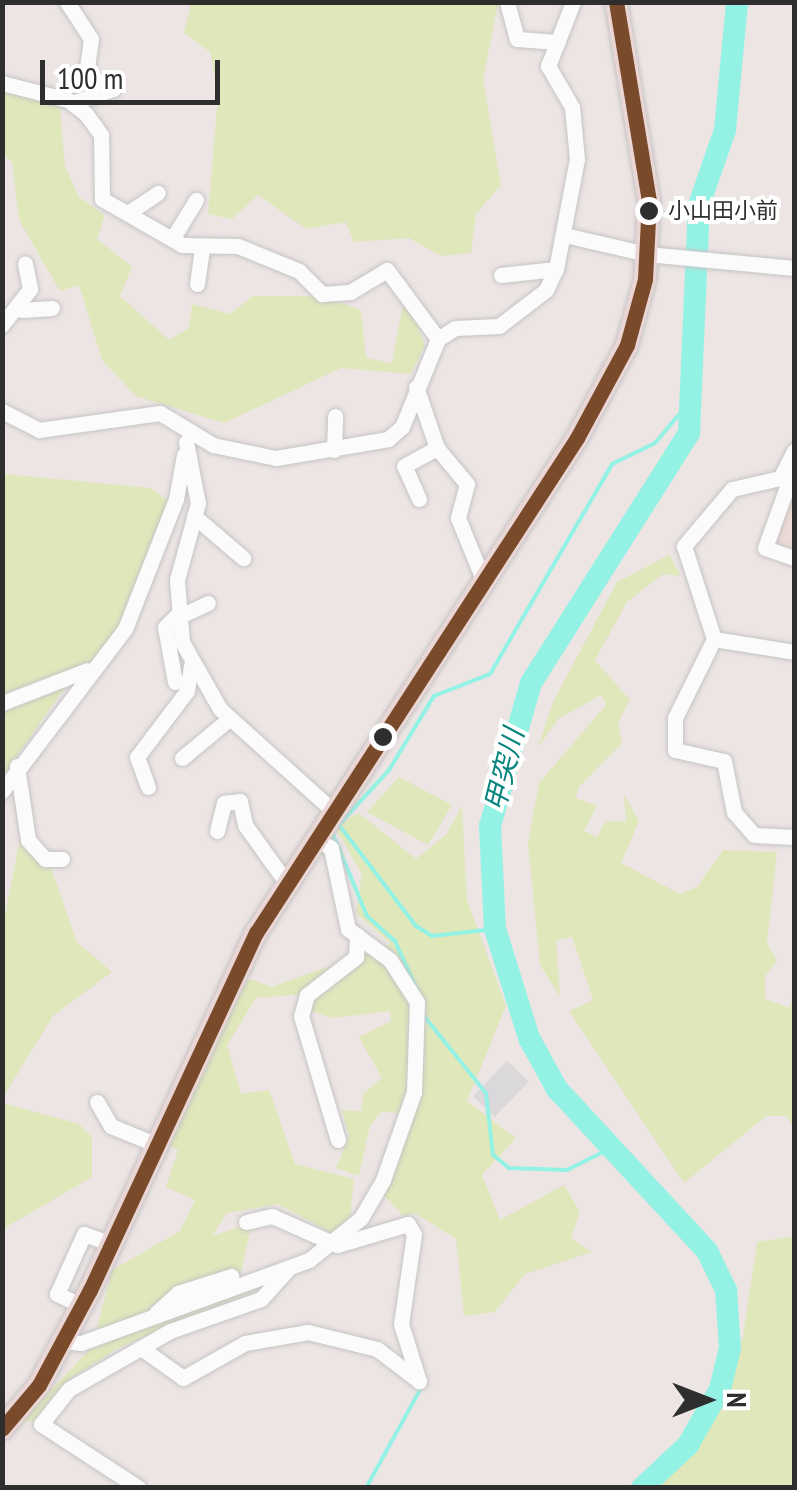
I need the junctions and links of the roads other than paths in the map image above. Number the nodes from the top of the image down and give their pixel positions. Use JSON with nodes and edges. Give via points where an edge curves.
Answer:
{"nodes":[{"id":1,"x":67,"y":2,"type":"edge"},
{"id":2,"x":507,"y":2,"type":"edge"},
{"id":3,"x":573,"y":2,"type":"edge"},
{"id":4,"x":616,"y":2,"type":"edge"},
{"id":5,"x":558,"y":42,"type":"junction"},
{"id":6,"x":2,"y":83,"type":"edge"},
{"id":7,"x":72,"y":103,"type":"junction"},
{"id":8,"x":158,"y":193,"type":"dead end"},
{"id":9,"x":196,"y":200,"type":"dead end"},
{"id":10,"x":128,"y":214,"type":"junction"},
{"id":11,"x":569,"y":236,"type":"junction"},
{"id":12,"x":172,"y":239,"type":"junction"},
{"id":13,"x":202,"y":249,"type":"junction"},
{"id":14,"x":659,"y":254,"type":"junction"},
{"id":15,"x":25,"y":263,"type":"dead end"},
{"id":16,"x":794,"y":268,"type":"edge"},
{"id":17,"x":556,"y":269,"type":"junction"},
{"id":18,"x":501,"y":275,"type":"dead end"},
{"id":19,"x":197,"y":284,"type":"dead end"},
{"id":20,"x":52,"y":308,"type":"dead end"},
{"id":21,"x":22,"y":310,"type":"junction"},
{"id":22,"x":2,"y":325,"type":"edge"},
{"id":23,"x":438,"y":339,"type":"junction"},
{"id":24,"x":416,"y":387,"type":"junction"},
{"id":25,"x":2,"y":411,"type":"edge"},
{"id":26,"x":340,"y":424,"type":"dead end"},
{"id":27,"x":188,"y":437,"type":"junction"},
{"id":28,"x":437,"y":448,"type":"junction"},
{"id":29,"x":334,"y":450,"type":"junction"},
{"id":30,"x":794,"y":451,"type":"edge"},
{"id":31,"x":794,"y":466,"type":"edge"},
{"id":32,"x":419,"y":499,"type":"dead end"},
{"id":33,"x":194,"y":516,"type":"junction"},
{"id":34,"x":244,"y":558,"type":"dead end"},
{"id":35,"x":794,"y":558,"type":"edge"},
{"id":36,"x":483,"y":580,"type":"junction"},
{"id":37,"x":208,"y":603,"type":"dead end"},
{"id":38,"x":178,"y":615,"type":"junction"},
{"id":39,"x":714,"y":639,"type":"junction"},
{"id":40,"x":794,"y":652,"type":"edge"},
{"id":41,"x":191,"y":665,"type":"junction"},
{"id":42,"x":84,"y":675,"type":"junction"},
{"id":43,"x":175,"y":682,"type":"dead end"},
{"id":44,"x":2,"y":704,"type":"edge"},
{"id":45,"x":69,"y":714,"type":"dead end"},
{"id":46,"x":229,"y":719,"type":"junction"},
{"id":47,"x":182,"y":758,"type":"dead end"},
{"id":48,"x":18,"y":766,"type":"junction"},
{"id":49,"x":148,"y":786,"type":"dead end"},
{"id":50,"x":2,"y":791,"type":"edge"},
{"id":51,"x":332,"y":809,"type":"junction"},
{"id":52,"x":216,"y":831,"type":"dead end"},
{"id":53,"x":794,"y":837,"type":"edge"},
{"id":54,"x":312,"y":838,"type":"junction"},
{"id":55,"x":62,"y":859,"type":"dead end"},
{"id":56,"x":286,"y":882,"type":"junction"},
{"id":57,"x":357,"y":935,"type":"junction"},
{"id":58,"x":97,"y":1102,"type":"dead end"},
{"id":59,"x":338,"y":1140,"type":"dead end"},
{"id":60,"x":157,"y":1145,"type":"junction"},
{"id":61,"x":246,"y":1222,"type":"dead end"},
{"id":62,"x":337,"y":1245,"type":"junction"},
{"id":63,"x":287,"y":1270,"type":"junction"},
{"id":64,"x":230,"y":1276,"type":"dead end"},
{"id":65,"x":155,"y":1315,"type":"junction"},
{"id":66,"x":64,"y":1340,"type":"junction"},
{"id":67,"x":140,"y":1348,"type":"junction"},
{"id":68,"x":2,"y":1429,"type":"edge"},
{"id":69,"x":138,"y":1488,"type":"edge"}],
"edges":[{"from":1,"to":7,"type":"street","via":[[91,39],[86,74],[113,89]]},
{"from":2,"to":5,"type":"street","via":[[517,39]]},
{"from":3,"to":5,"type":"street"},
{"from":4,"to":14,"type":"highway"},
{"from":5,"to":11,"type":"street","via":[[548,66],[572,107],[578,159]]},
{"from":6,"to":7,"type":"street"},
{"from":7,"to":10,"type":"street","via":[[101,135],[96,188]]},
{"from":8,"to":10,"type":"street"},
{"from":9,"to":12,"type":"street"},
{"from":10,"to":12,"type":"street"},
{"from":11,"to":14,"type":"street"},
{"from":11,"to":17,"type":"street"},
{"from":12,"to":13,"type":"street"},
{"from":13,"to":19,"type":"street"},
{"from":13,"to":23,"type":"street","via":[[238,246],[335,296],[387,270]]},
{"from":14,"to":16,"type":"street"},
{"from":14,"to":36,"type":"highway","via":[[616,370]]},
{"from":15,"to":21,"type":"street"},
{"from":17,"to":18,"type":"street","via":[[523,263]]},
{"from":17,"to":23,"type":"street","via":[[546,290],[500,326],[455,328]]},
{"from":20,"to":21,"type":"street"},
{"from":21,"to":22,"type":"street"},
{"from":23,"to":24,"type":"street"},
{"from":24,"to":28,"type":"street"},
{"from":24,"to":29,"type":"street","via":[[388,439]]},
{"from":25,"to":27,"type":"street","via":[[39,430],[160,413]]},
{"from":26,"to":29,"type":"street"},
{"from":27,"to":29,"type":"street","via":[[243,455]]},
{"from":27,"to":33,"type":"street"},
{"from":27,"to":42,"type":"street","via":[[176,499],[131,616]]},
{"from":28,"to":32,"type":"street","via":[[404,466]]},
{"from":28,"to":36,"type":"street","via":[[467,484],[458,518]]},
{"from":30,"to":39,"type":"street","via":[[780,478],[732,488],[684,546]]},
{"from":31,"to":35,"type":"street","via":[[766,548]]},
{"from":33,"to":34,"type":"street"},
{"from":33,"to":38,"type":"street"},
{"from":36,"to":51,"type":"highway"},
{"from":37,"to":38,"type":"street"},
{"from":38,"to":41,"type":"street"},
{"from":38,"to":43,"type":"street","via":[[166,627]]},
{"from":39,"to":40,"type":"street"},
{"from":39,"to":53,"type":"street","via":[[675,718],[674,750],[724,761],[734,812],[754,836]]},
{"from":41,"to":46,"type":"street"},
{"from":41,"to":49,"type":"street","via":[[187,691],[137,756]]},
{"from":42,"to":44,"type":"street"},
{"from":42,"to":45,"type":"street"},
{"from":42,"to":48,"type":"street"},
{"from":46,"to":47,"type":"street"},
{"from":46,"to":51,"type":"street"},
{"from":48,"to":50,"type":"street"},
{"from":48,"to":55,"type":"street","via":[[28,840],[45,859]]},
{"from":51,"to":54,"type":"highway"},
{"from":52,"to":56,"type":"street","via":[[224,804],[240,801],[246,825]]},
{"from":54,"to":56,"type":"highway"},
{"from":54,"to":57,"type":"street","via":[[332,848]]},
{"from":56,"to":60,"type":"highway"},
{"from":57,"to":59,"type":"street","via":[[356,957],[308,995],[300,1016]]},
{"from":57,"to":62,"type":"street","via":[[390,960],[417,1002],[419,1066],[383,1180]]},
{"from":58,"to":60,"type":"street","via":[[112,1126]]},
{"from":60,"to":66,"type":"highway"},
{"from":61,"to":62,"type":"street","via":[[272,1216]]},
{"from":62,"to":63,"type":"street"},
{"from":62,"to":67,"type":"street","via":[[395,1222],[414,1234],[401,1324],[420,1381],[376,1349],[308,1332],[245,1344],[184,1378]]},
{"from":63,"to":65,"type":"street"},
{"from":63,"to":67,"type":"street","via":[[262,1299]]},
{"from":64,"to":65,"type":"street","via":[[178,1294]]},
{"from":65,"to":66,"type":"street","via":[[81,1343]]},
{"from":66,"to":68,"type":"highway"},
{"from":67,"to":69,"type":"street","via":[[69,1389],[41,1424]]}]}
